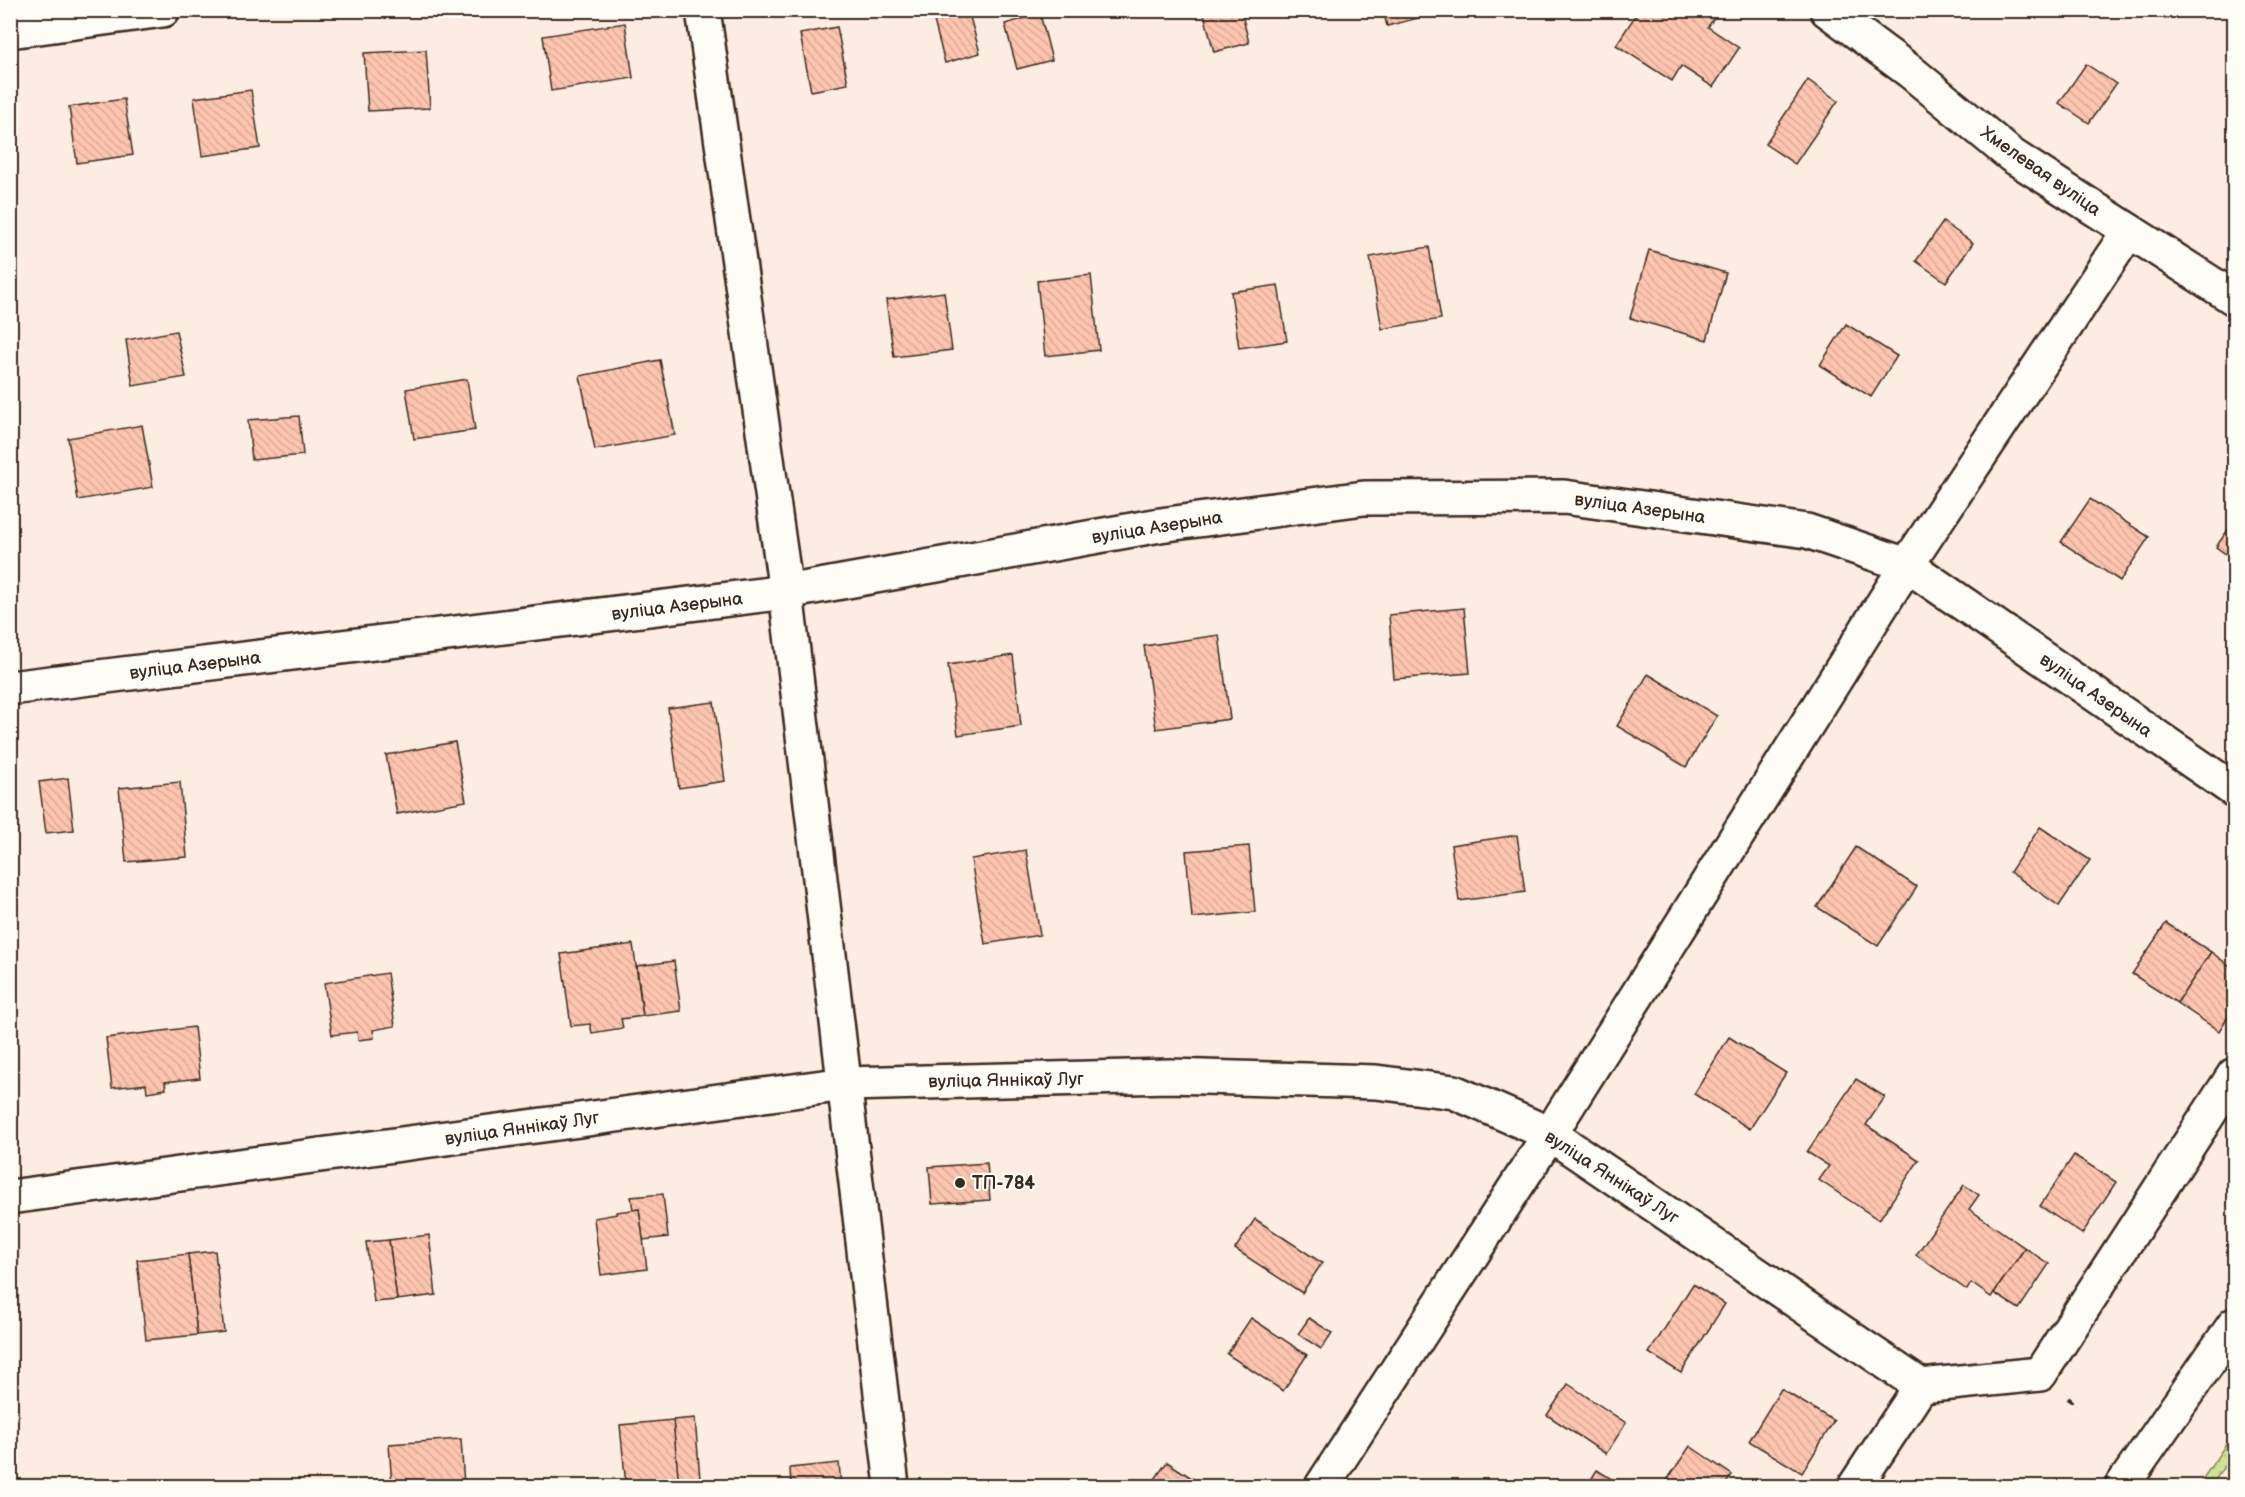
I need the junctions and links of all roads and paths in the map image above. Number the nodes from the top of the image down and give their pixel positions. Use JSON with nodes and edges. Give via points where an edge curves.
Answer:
{"nodes":[{"id":1,"x":163,"y":10,"type":"edge"},
{"id":2,"x":703,"y":10,"type":"edge"},
{"id":3,"x":1827,"y":10,"type":"edge"},
{"id":4,"x":10,"y":31,"type":"edge"},
{"id":5,"x":2129,"y":231,"type":"junction"},
{"id":6,"x":2235,"y":298,"type":"edge"},
{"id":7,"x":1907,"y":565,"type":"junction"},
{"id":8,"x":786,"y":592,"type":"junction"},
{"id":9,"x":10,"y":688,"type":"edge"},
{"id":10,"x":2235,"y":790,"type":"edge"},
{"id":11,"x":2235,"y":1075,"type":"edge"},
{"id":12,"x":845,"y":1084,"type":"junction"},
{"id":13,"x":1550,"y":1134,"type":"junction"},
{"id":14,"x":10,"y":1197,"type":"edge"},
{"id":15,"x":2235,"y":1325,"type":"edge"},
{"id":16,"x":1921,"y":1386,"type":"junction"},
{"id":17,"x":892,"y":1486,"type":"edge"},
{"id":18,"x":1322,"y":1486,"type":"edge"},
{"id":19,"x":1855,"y":1486,"type":"edge"},
{"id":20,"x":2122,"y":1486,"type":"edge"}],
"edges":[{"from":1,"to":4,"type":"street"},
{"from":2,"to":8,"type":"street"},
{"from":3,"to":5,"type":"street","name":"Хмелевая вуліца","via":[[1911,72],[2011,155]]},
{"from":5,"to":6,"type":"street","name":"Хмелевая вуліца"},
{"from":5,"to":7,"type":"street"},
{"from":7,"to":8,"type":"street","name":"вуліца Азерына","via":[[1807,531],[1564,497],[1364,498],[1160,525]]},
{"from":7,"to":10,"type":"street","name":"вуліца Азерына"},
{"from":7,"to":13,"type":"street"},
{"from":8,"to":9,"type":"street","name":"вуліца Азерына"},
{"from":8,"to":12,"type":"street"},
{"from":11,"to":16,"type":"street","via":[[2040,1374]]},
{"from":12,"to":13,"type":"street","name":"вуліца Яннікаў Луг","via":[[1170,1076],[1376,1082],[1454,1092]]},
{"from":12,"to":14,"type":"street","name":"вуліца Яннікаў Луг"},
{"from":12,"to":17,"type":"street"},
{"from":13,"to":16,"type":"street","name":"вуліца Яннікаў Луг"},
{"from":13,"to":18,"type":"street"},
{"from":15,"to":20,"type":"street"},
{"from":16,"to":19,"type":"street"}]}
